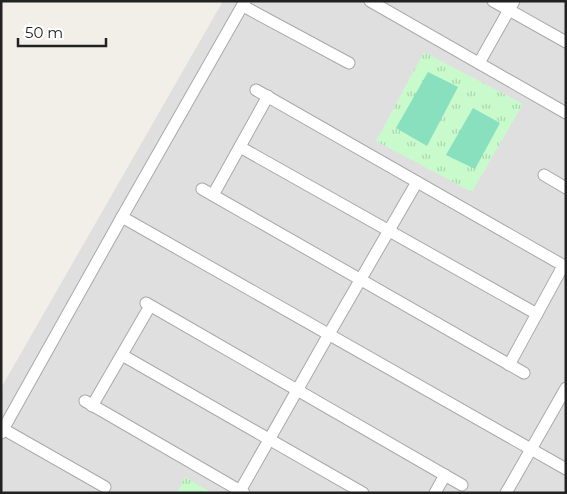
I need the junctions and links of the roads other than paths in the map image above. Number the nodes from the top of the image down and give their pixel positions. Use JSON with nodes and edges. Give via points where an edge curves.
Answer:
{"nodes":[{"id":1,"x":370,"y":1,"type":"edge"},
{"id":2,"x":493,"y":1,"type":"edge"},
{"id":3,"x":244,"y":4,"type":"edge"},
{"id":4,"x":511,"y":6,"type":"edge"},
{"id":5,"x":566,"y":42,"type":"edge"},
{"id":6,"x":349,"y":63,"type":"dead end"},
{"id":7,"x":478,"y":64,"type":"junction"},
{"id":8,"x":256,"y":90,"type":"dead end"},
{"id":9,"x":268,"y":96,"type":"junction"},
{"id":10,"x":566,"y":114,"type":"edge"},
{"id":11,"x":240,"y":146,"type":"junction"},
{"id":12,"x":544,"y":175,"type":"dead end"},
{"id":13,"x":417,"y":182,"type":"junction"},
{"id":14,"x":566,"y":188,"type":"edge"},
{"id":15,"x":202,"y":189,"type":"dead end"},
{"id":16,"x":213,"y":195,"type":"junction"},
{"id":17,"x":122,"y":217,"type":"junction"},
{"id":18,"x":389,"y":231,"type":"junction"},
{"id":19,"x":565,"y":267,"type":"edge"},
{"id":20,"x":361,"y":280,"type":"junction"},
{"id":21,"x":537,"y":314,"type":"junction"},
{"id":22,"x":328,"y":334,"type":"junction"},
{"id":23,"x":122,"y":355,"type":"junction"},
{"id":24,"x":509,"y":365,"type":"junction"},
{"id":25,"x":524,"y":373,"type":"dead end"},
{"id":26,"x":566,"y":388,"type":"edge"},
{"id":27,"x":297,"y":390,"type":"junction"},
{"id":28,"x":2,"y":431,"type":"edge"},
{"id":29,"x":269,"y":439,"type":"junction"},
{"id":30,"x":530,"y":449,"type":"junction"},
{"id":31,"x":566,"y":469,"type":"edge"},
{"id":32,"x":445,"y":475,"type":"junction"},
{"id":33,"x":462,"y":485,"type":"dead end"},
{"id":34,"x":105,"y":487,"type":"dead end"},
{"id":35,"x":242,"y":492,"type":"edge"},
{"id":36,"x":363,"y":493,"type":"edge"},
{"id":37,"x":435,"y":493,"type":"edge"},
{"id":38,"x":506,"y":493,"type":"edge"}],
"edges":[{"from":1,"to":7,"type":"street"},
{"from":2,"to":4,"type":"street"},
{"from":3,"to":6,"type":"street"},
{"from":3,"to":17,"type":"street"},
{"from":4,"to":5,"type":"street"},
{"from":4,"to":7,"type":"street"},
{"from":7,"to":10,"type":"street"},
{"from":8,"to":9,"type":"street"},
{"from":9,"to":11,"type":"street"},
{"from":9,"to":13,"type":"street"},
{"from":11,"to":16,"type":"street"},
{"from":11,"to":18,"type":"street"},
{"from":12,"to":14,"type":"street"},
{"from":13,"to":18,"type":"street"},
{"from":13,"to":19,"type":"street"},
{"from":15,"to":16,"type":"street"},
{"from":16,"to":20,"type":"street"},
{"from":17,"to":22,"type":"street"},
{"from":17,"to":28,"type":"street"},
{"from":18,"to":20,"type":"street"},
{"from":18,"to":21,"type":"street"},
{"from":19,"to":21,"type":"street"},
{"from":20,"to":22,"type":"street"},
{"from":20,"to":24,"type":"street"},
{"from":21,"to":24,"type":"street"},
{"from":22,"to":27,"type":"street"},
{"from":22,"to":30,"type":"street"},
{"from":23,"to":27,"type":"street","via":[[148,305]]},
{"from":23,"to":29,"type":"street"},
{"from":23,"to":35,"type":"street","via":[[88,404]]},
{"from":24,"to":25,"type":"street"},
{"from":26,"to":30,"type":"street"},
{"from":27,"to":29,"type":"street"},
{"from":27,"to":32,"type":"street"},
{"from":28,"to":34,"type":"street"},
{"from":29,"to":35,"type":"street"},
{"from":29,"to":36,"type":"street"},
{"from":30,"to":31,"type":"street"},
{"from":30,"to":38,"type":"street"},
{"from":32,"to":33,"type":"street"},
{"from":32,"to":37,"type":"street"}]}
